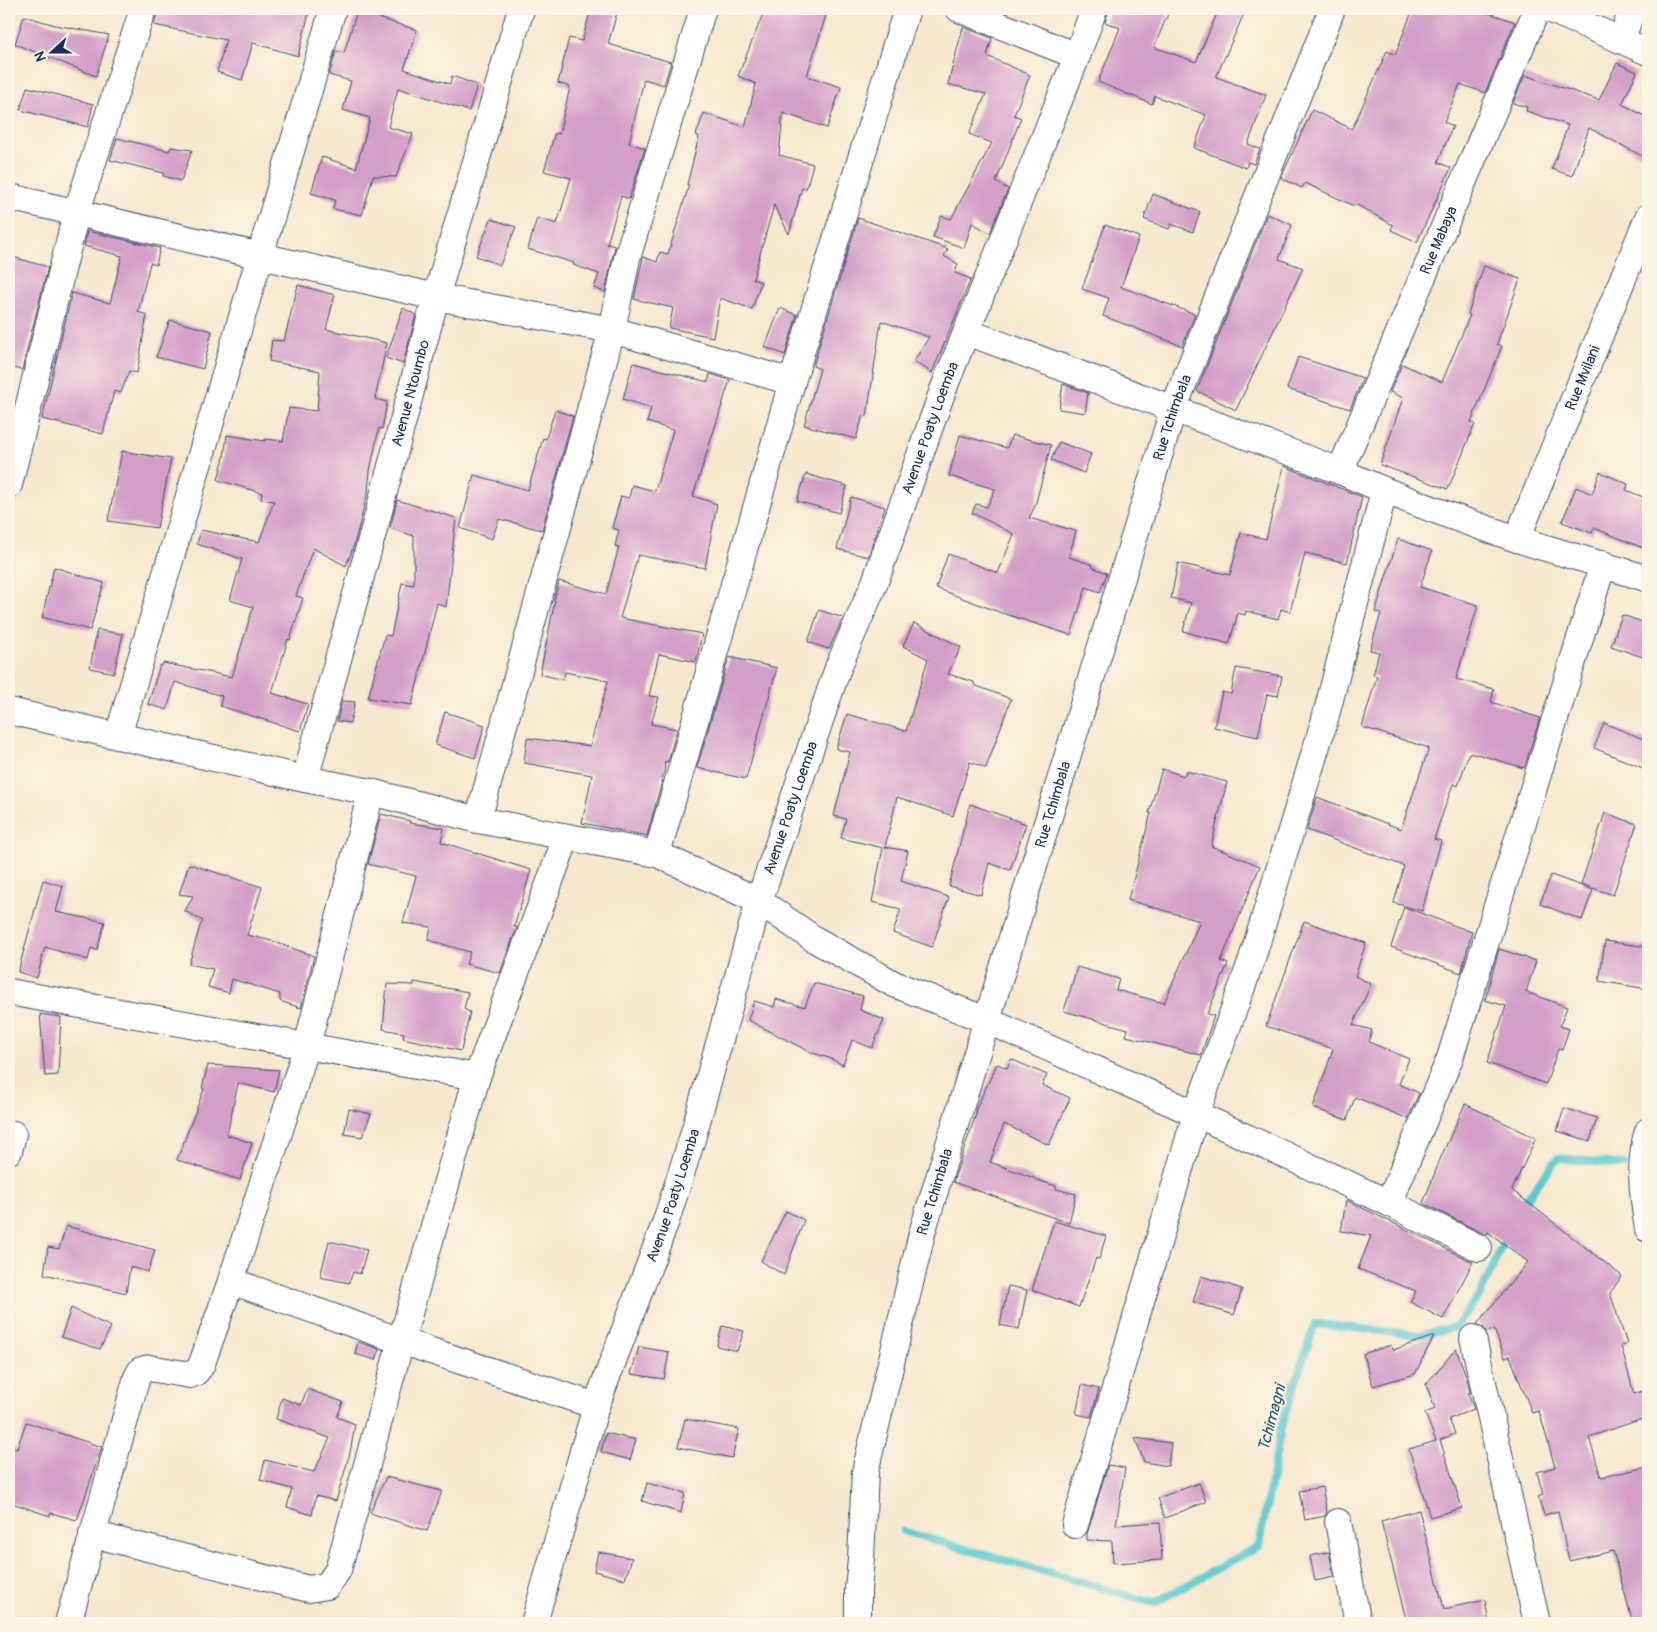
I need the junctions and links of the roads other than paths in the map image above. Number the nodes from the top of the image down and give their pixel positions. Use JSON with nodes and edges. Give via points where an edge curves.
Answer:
{"nodes":[{"id":1,"x":143,"y":9,"type":"edge"},
{"id":2,"x":333,"y":9,"type":"edge"},
{"id":3,"x":521,"y":9,"type":"edge"},
{"id":4,"x":702,"y":9,"type":"edge"},
{"id":5,"x":907,"y":9,"type":"edge"},
{"id":6,"x":959,"y":9,"type":"edge"},
{"id":7,"x":1094,"y":9,"type":"edge"},
{"id":8,"x":1332,"y":9,"type":"edge"},
{"id":9,"x":1537,"y":9,"type":"edge"},
{"id":10,"x":1549,"y":9,"type":"edge"},
{"id":11,"x":1632,"y":9,"type":"edge"},
{"id":12,"x":1621,"y":40,"type":"junction"},
{"id":13,"x":1648,"y":52,"type":"edge"},
{"id":14,"x":1077,"y":56,"type":"junction"},
{"id":15,"x":9,"y":198,"type":"edge"},
{"id":16,"x":76,"y":214,"type":"junction"},
{"id":17,"x":1648,"y":217,"type":"edge"},
{"id":18,"x":259,"y":257,"type":"junction"},
{"id":19,"x":436,"y":297,"type":"junction"},
{"id":20,"x":612,"y":330,"type":"junction"},
{"id":21,"x":967,"y":332,"type":"junction"},
{"id":22,"x":792,"y":382,"type":"junction"},
{"id":23,"x":1172,"y":410,"type":"junction"},
{"id":24,"x":1340,"y":471,"type":"junction"},
{"id":25,"x":9,"y":485,"type":"edge"},
{"id":26,"x":1384,"y":491,"type":"junction"},
{"id":27,"x":1517,"y":539,"type":"junction"},
{"id":28,"x":1603,"y":564,"type":"junction"},
{"id":29,"x":1648,"y":580,"type":"edge"},
{"id":30,"x":9,"y":711,"type":"edge"},
{"id":31,"x":118,"y":736,"type":"junction"},
{"id":32,"x":304,"y":779,"type":"junction"},
{"id":33,"x":370,"y":792,"type":"junction"},
{"id":34,"x":478,"y":820,"type":"junction"},
{"id":35,"x":566,"y":838,"type":"junction"},
{"id":36,"x":657,"y":854,"type":"junction"},
{"id":37,"x":759,"y":901,"type":"junction"},
{"id":38,"x":9,"y":992,"type":"edge"},
{"id":39,"x":986,"y":1020,"type":"junction"},
{"id":40,"x":308,"y":1046,"type":"junction"},
{"id":41,"x":477,"y":1077,"type":"junction"},
{"id":42,"x":1196,"y":1114,"type":"junction"},
{"id":43,"x":1648,"y":1131,"type":"edge"},
{"id":44,"x":1389,"y":1203,"type":"junction"},
{"id":45,"x":1648,"y":1229,"type":"edge"},
{"id":46,"x":1479,"y":1248,"type":"dead end"},
{"id":47,"x":231,"y":1281,"type":"junction"},
{"id":48,"x":1473,"y":1338,"type":"dead end"},
{"id":49,"x":400,"y":1341,"type":"junction"},
{"id":50,"x":596,"y":1406,"type":"junction"},
{"id":51,"x":1338,"y":1522,"type":"dead end"},
{"id":52,"x":1075,"y":1525,"type":"dead end"},
{"id":53,"x":92,"y":1534,"type":"junction"},
{"id":54,"x":68,"y":1623,"type":"edge"},
{"id":55,"x":534,"y":1623,"type":"edge"},
{"id":56,"x":858,"y":1623,"type":"edge"},
{"id":57,"x":1358,"y":1623,"type":"edge"},
{"id":58,"x":1537,"y":1623,"type":"edge"}],
"edges":[{"from":1,"to":16,"type":"street"},
{"from":2,"to":18,"type":"street"},
{"from":3,"to":19,"type":"street","name":"Avenue Ntoumbo"},
{"from":4,"to":20,"type":"street","via":[[627,258]]},
{"from":5,"to":22,"type":"street"},
{"from":6,"to":14,"type":"street"},
{"from":7,"to":14,"type":"street","name":"Avenue Poaty Loemba"},
{"from":8,"to":23,"type":"street","name":"Rue Tchimbala"},
{"from":9,"to":24,"type":"street","name":"Rue Mabaya"},
{"from":10,"to":12,"type":"street"},
{"from":11,"to":12,"type":"street"},
{"from":12,"to":13,"type":"street"},
{"from":14,"to":21,"type":"street","name":"Avenue Poaty Loemba"},
{"from":15,"to":16,"type":"street"},
{"from":16,"to":18,"type":"street"},
{"from":16,"to":25,"type":"street"},
{"from":17,"to":27,"type":"street","name":"Rue Mvilani"},
{"from":18,"to":19,"type":"street"},
{"from":18,"to":31,"type":"street"},
{"from":19,"to":20,"type":"street"},
{"from":19,"to":32,"type":"street","name":"Avenue Ntoumbo"},
{"from":20,"to":22,"type":"street"},
{"from":20,"to":34,"type":"street"},
{"from":21,"to":23,"type":"street"},
{"from":21,"to":37,"type":"street","name":"Avenue Poaty Loemba","via":[[943,390],[876,582],[839,665]]},
{"from":22,"to":36,"type":"street"},
{"from":23,"to":24,"type":"street"},
{"from":23,"to":39,"type":"street","name":"Rue Tchimbala"},
{"from":24,"to":26,"type":"street"},
{"from":26,"to":27,"type":"street"},
{"from":26,"to":42,"type":"street","via":[[1316,747],[1251,962]]},
{"from":27,"to":28,"type":"street"},
{"from":28,"to":29,"type":"street"},
{"from":28,"to":44,"type":"street","via":[[1450,1058]]},
{"from":30,"to":31,"type":"street"},
{"from":31,"to":32,"type":"street"},
{"from":32,"to":33,"type":"street"},
{"from":33,"to":34,"type":"street"},
{"from":33,"to":40,"type":"street"},
{"from":34,"to":35,"type":"street"},
{"from":35,"to":36,"type":"street"},
{"from":35,"to":41,"type":"street"},
{"from":36,"to":37,"type":"street"},
{"from":37,"to":39,"type":"street","via":[[814,939],[894,984]]},
{"from":37,"to":50,"type":"street","name":"Avenue Poaty Loemba","via":[[666,1221]]},
{"from":38,"to":40,"type":"street"},
{"from":39,"to":42,"type":"street"},
{"from":39,"to":56,"type":"street","name":"Rue Tchimbala","via":[[922,1233],[865,1472]]},
{"from":40,"to":41,"type":"street"},
{"from":40,"to":47,"type":"street"},
{"from":41,"to":49,"type":"street"},
{"from":42,"to":44,"type":"street"},
{"from":42,"to":52,"type":"street"},
{"from":43,"to":45,"type":"street","via":[[1644,1143],[1643,1199]]},
{"from":44,"to":46,"type":"street"},
{"from":47,"to":49,"type":"street"},
{"from":47,"to":53,"type":"street","via":[[196,1372],[190,1374],[149,1368],[141,1370],[137,1377]]},
{"from":48,"to":58,"type":"street"},
{"from":49,"to":50,"type":"street"},
{"from":49,"to":53,"type":"street","via":[[338,1570],[327,1586],[309,1589]]},
{"from":50,"to":55,"type":"street","name":"Avenue Poaty Loemba"},
{"from":51,"to":57,"type":"street"},
{"from":53,"to":54,"type":"street"}]}
